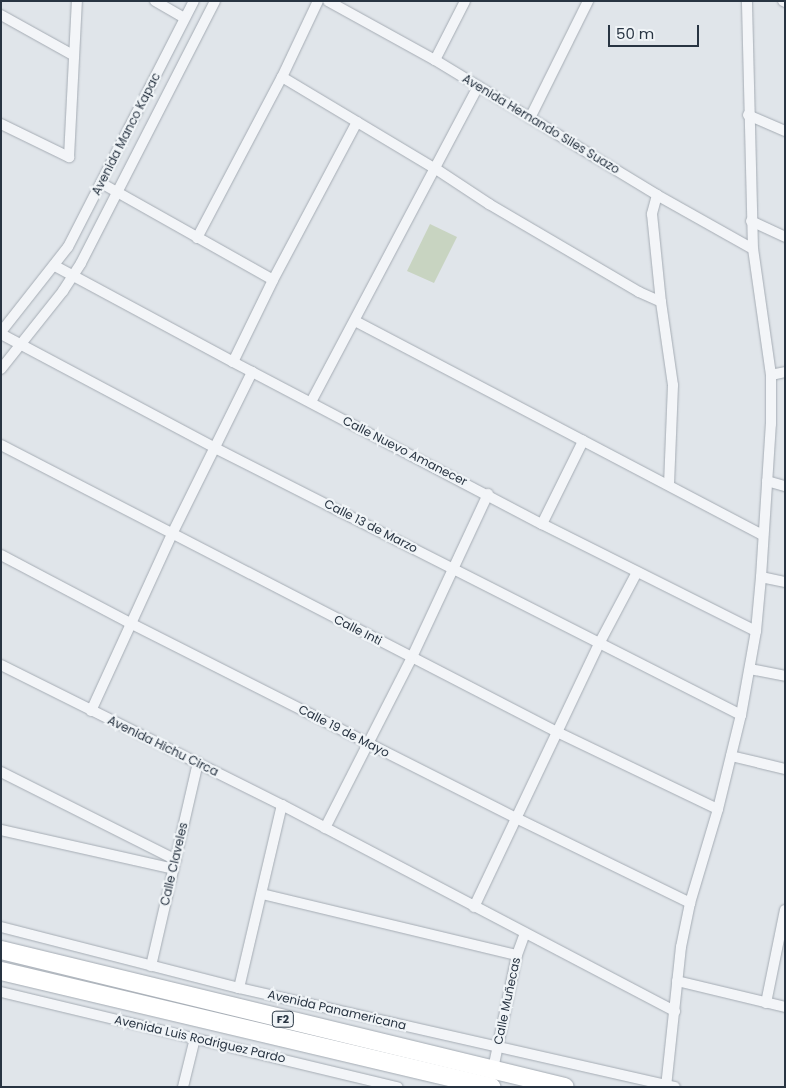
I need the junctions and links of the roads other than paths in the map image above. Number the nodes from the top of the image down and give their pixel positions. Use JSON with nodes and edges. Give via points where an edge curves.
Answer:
{"nodes":[{"id":1,"x":77,"y":1,"type":"edge"},
{"id":2,"x":155,"y":1,"type":"edge"},
{"id":3,"x":194,"y":1,"type":"edge"},
{"id":4,"x":215,"y":1,"type":"edge"},
{"id":5,"x":318,"y":1,"type":"edge"},
{"id":6,"x":328,"y":1,"type":"edge"},
{"id":7,"x":464,"y":1,"type":"edge"},
{"id":8,"x":588,"y":1,"type":"edge"},
{"id":9,"x":747,"y":1,"type":"edge"},
{"id":10,"x":342,"y":5,"type":"edge"},
{"id":11,"x":1,"y":15,"type":"edge"},
{"id":12,"x":185,"y":18,"type":"junction"},
{"id":13,"x":73,"y":55,"type":"junction"},
{"id":14,"x":435,"y":60,"type":"junction"},
{"id":15,"x":282,"y":77,"type":"junction"},
{"id":16,"x":478,"y":86,"type":"junction"},
{"id":17,"x":748,"y":115,"type":"junction"},
{"id":18,"x":530,"y":118,"type":"junction"},
{"id":19,"x":357,"y":122,"type":"junction"},
{"id":20,"x":1,"y":124,"type":"edge"},
{"id":21,"x":785,"y":131,"type":"edge"},
{"id":22,"x":436,"y":169,"type":"junction"},
{"id":23,"x":101,"y":183,"type":"junction"},
{"id":24,"x":117,"y":192,"type":"junction"},
{"id":25,"x":657,"y":195,"type":"junction"},
{"id":26,"x":751,"y":221,"type":"junction"},
{"id":27,"x":785,"y":236,"type":"edge"},
{"id":28,"x":198,"y":238,"type":"junction"},
{"id":29,"x":753,"y":249,"type":"junction"},
{"id":30,"x":55,"y":266,"type":"junction"},
{"id":31,"x":73,"y":275,"type":"junction"},
{"id":32,"x":273,"y":280,"type":"junction"},
{"id":33,"x":661,"y":302,"type":"junction"},
{"id":34,"x":355,"y":321,"type":"junction"},
{"id":35,"x":1,"y":333,"type":"edge"},
{"id":36,"x":20,"y":345,"type":"junction"},
{"id":37,"x":233,"y":362,"type":"junction"},
{"id":38,"x":1,"y":369,"type":"edge"},
{"id":39,"x":252,"y":372,"type":"junction"},
{"id":40,"x":785,"y":372,"type":"edge"},
{"id":41,"x":771,"y":375,"type":"junction"},
{"id":42,"x":311,"y":402,"type":"junction"},
{"id":43,"x":583,"y":441,"type":"junction"},
{"id":44,"x":1,"y":445,"type":"edge"},
{"id":45,"x":214,"y":448,"type":"junction"},
{"id":46,"x":767,"y":481,"type":"junction"},
{"id":47,"x":669,"y":485,"type":"junction"},
{"id":48,"x":785,"y":486,"type":"edge"},
{"id":49,"x":488,"y":494,"type":"junction"},
{"id":50,"x":542,"y":524,"type":"junction"},
{"id":51,"x":172,"y":534,"type":"junction"},
{"id":52,"x":763,"y":535,"type":"junction"},
{"id":53,"x":1,"y":555,"type":"edge"},
{"id":54,"x":454,"y":568,"type":"junction"},
{"id":55,"x":637,"y":572,"type":"junction"},
{"id":56,"x":761,"y":577,"type":"junction"},
{"id":57,"x":785,"y":582,"type":"edge"},
{"id":58,"x":132,"y":624,"type":"junction"},
{"id":59,"x":756,"y":631,"type":"junction"},
{"id":60,"x":600,"y":642,"type":"junction"},
{"id":61,"x":412,"y":657,"type":"junction"},
{"id":62,"x":1,"y":665,"type":"edge"},
{"id":63,"x":750,"y":669,"type":"junction"},
{"id":64,"x":785,"y":676,"type":"edge"},
{"id":65,"x":91,"y":710,"type":"junction"},
{"id":66,"x":741,"y":715,"type":"junction"},
{"id":67,"x":557,"y":732,"type":"junction"},
{"id":68,"x":369,"y":743,"type":"junction"},
{"id":69,"x":731,"y":756,"type":"junction"},
{"id":70,"x":198,"y":762,"type":"junction"},
{"id":71,"x":785,"y":769,"type":"edge"},
{"id":72,"x":1,"y":772,"type":"edge"},
{"id":73,"x":282,"y":805,"type":"junction"},
{"id":74,"x":718,"y":809,"type":"junction"},
{"id":75,"x":516,"y":818,"type":"junction"},
{"id":76,"x":325,"y":828,"type":"junction"},
{"id":77,"x":1,"y":830,"type":"edge"},
{"id":78,"x":175,"y":864,"type":"junction"},
{"id":79,"x":262,"y":894,"type":"junction"},
{"id":80,"x":690,"y":903,"type":"junction"},
{"id":81,"x":474,"y":907,"type":"junction"},
{"id":82,"x":785,"y":910,"type":"edge"},
{"id":83,"x":1,"y":927,"type":"edge"},
{"id":84,"x":524,"y":933,"type":"junction"},
{"id":85,"x":1,"y":950,"type":"edge"},
{"id":86,"x":517,"y":955,"type":"junction"},
{"id":87,"x":151,"y":966,"type":"junction"},
{"id":88,"x":1,"y":971,"type":"edge"},
{"id":89,"x":677,"y":982,"type":"junction"},
{"id":90,"x":239,"y":988,"type":"junction"},
{"id":91,"x":1,"y":992,"type":"edge"},
{"id":92,"x":766,"y":1003,"type":"junction"},
{"id":93,"x":785,"y":1007,"type":"edge"},
{"id":94,"x":675,"y":1012,"type":"junction"},
{"id":95,"x":195,"y":1038,"type":"junction"},
{"id":96,"x":498,"y":1047,"type":"junction"},
{"id":97,"x":492,"y":1078,"type":"edge"},
{"id":98,"x":669,"y":1086,"type":"edge"},
{"id":99,"x":183,"y":1087,"type":"edge"},
{"id":100,"x":398,"y":1087,"type":"edge"},
{"id":101,"x":566,"y":1087,"type":"edge"}],
"edges":[{"from":1,"to":13,"type":"street"},
{"from":2,"to":12,"type":"street"},
{"from":3,"to":12,"type":"street","name":"Avenida Manco Kapac"},
{"from":4,"to":24,"type":"street"},
{"from":5,"to":15,"type":"street"},
{"from":6,"to":10,"type":"street","name":"Avenida Hernando Siles Suazo"},
{"from":7,"to":14,"type":"street"},
{"from":8,"to":18,"type":"street"},
{"from":9,"to":17,"type":"street"},
{"from":10,"to":14,"type":"street","name":"Avenida Hernando Siles Suazo"},
{"from":11,"to":13,"type":"street"},
{"from":12,"to":23,"type":"street","name":"Avenida Manco Kapac"},
{"from":13,"to":20,"type":"street","via":[[69,157]]},
{"from":14,"to":16,"type":"street","name":"Avenida Hernando Siles Suazo"},
{"from":15,"to":19,"type":"street"},
{"from":15,"to":28,"type":"street"},
{"from":16,"to":18,"type":"street","name":"Avenida Hernando Siles Suazo"},
{"from":16,"to":22,"type":"street"},
{"from":17,"to":21,"type":"street"},
{"from":17,"to":26,"type":"street"},
{"from":18,"to":25,"type":"street","name":"Avenida Hernando Siles Suazo"},
{"from":19,"to":22,"type":"street"},
{"from":19,"to":32,"type":"street"},
{"from":22,"to":33,"type":"street","via":[[489,204]]},
{"from":22,"to":34,"type":"street"},
{"from":23,"to":24,"type":"street"},
{"from":23,"to":30,"type":"street","name":"Avenida Manco Kapac"},
{"from":24,"to":28,"type":"street"},
{"from":24,"to":31,"type":"street"},
{"from":25,"to":29,"type":"street","name":"Avenida Hernando Siles Suazo"},
{"from":25,"to":33,"type":"street","via":[[652,214]]},
{"from":26,"to":27,"type":"street"},
{"from":26,"to":29,"type":"street"},
{"from":28,"to":32,"type":"street"},
{"from":29,"to":41,"type":"street"},
{"from":30,"to":31,"type":"street","name":"Calle Nuevo Amanecer"},
{"from":30,"to":35,"type":"street","name":"Avenida Manco Kapac"},
{"from":31,"to":36,"type":"street"},
{"from":31,"to":37,"type":"street","name":"Calle Nuevo Amanecer"},
{"from":32,"to":37,"type":"street"},
{"from":33,"to":47,"type":"street","via":[[673,385]]},
{"from":34,"to":42,"type":"street"},
{"from":34,"to":43,"type":"street"},
{"from":35,"to":36,"type":"street","name":"Calle 13 de Marzo"},
{"from":36,"to":38,"type":"street"},
{"from":36,"to":45,"type":"street","name":"Calle 13 de Marzo"},
{"from":37,"to":39,"type":"street","name":"Calle Nuevo Amanecer"},
{"from":39,"to":42,"type":"street","name":"Calle Nuevo Amanecer"},
{"from":39,"to":45,"type":"street"},
{"from":40,"to":41,"type":"street"},
{"from":41,"to":46,"type":"street"},
{"from":42,"to":49,"type":"street","name":"Calle Nuevo Amanecer"},
{"from":43,"to":47,"type":"street"},
{"from":43,"to":50,"type":"street"},
{"from":44,"to":51,"type":"street","name":"Calle Inti"},
{"from":45,"to":51,"type":"street"},
{"from":45,"to":54,"type":"street","name":"Calle 13 de Marzo"},
{"from":46,"to":48,"type":"street"},
{"from":46,"to":52,"type":"street"},
{"from":47,"to":52,"type":"street"},
{"from":49,"to":50,"type":"street","name":"Calle Nuevo Amanecer"},
{"from":49,"to":54,"type":"street"},
{"from":50,"to":55,"type":"street","name":"Calle Nuevo Amanecer"},
{"from":51,"to":58,"type":"street"},
{"from":51,"to":61,"type":"street","name":"Calle Inti"},
{"from":52,"to":56,"type":"street"},
{"from":53,"to":58,"type":"street","name":"Calle 19 de Mayo"},
{"from":54,"to":60,"type":"street","name":"Calle 13 de Marzo"},
{"from":54,"to":61,"type":"street"},
{"from":55,"to":59,"type":"street","name":"Calle Nuevo Amanecer"},
{"from":55,"to":60,"type":"street"},
{"from":56,"to":57,"type":"street"},
{"from":56,"to":59,"type":"street"},
{"from":58,"to":65,"type":"street"},
{"from":58,"to":68,"type":"street","name":"Calle 19 de Mayo"},
{"from":59,"to":63,"type":"street"},
{"from":60,"to":66,"type":"street","name":"Calle 13 de Marzo"},
{"from":60,"to":67,"type":"street"},
{"from":61,"to":67,"type":"street","name":"Calle Inti"},
{"from":61,"to":68,"type":"street"},
{"from":62,"to":65,"type":"street","name":"Avenida Hichu Circa"},
{"from":63,"to":64,"type":"street"},
{"from":63,"to":66,"type":"street"},
{"from":65,"to":70,"type":"street","name":"Avenida Hichu Circa"},
{"from":66,"to":69,"type":"street"},
{"from":67,"to":74,"type":"street","name":"Calle Inti"},
{"from":67,"to":75,"type":"street"},
{"from":68,"to":75,"type":"street","name":"Calle 19 de Mayo"},
{"from":68,"to":76,"type":"street"},
{"from":69,"to":71,"type":"street"},
{"from":69,"to":74,"type":"street"},
{"from":70,"to":73,"type":"street","name":"Avenida Hichu Circa"},
{"from":70,"to":78,"type":"street","name":"Calle Claveles"},
{"from":72,"to":78,"type":"street"},
{"from":73,"to":76,"type":"street","name":"Avenida Hichu Circa"},
{"from":73,"to":79,"type":"street"},
{"from":74,"to":80,"type":"street"},
{"from":75,"to":80,"type":"street","name":"Calle 19 de Mayo"},
{"from":75,"to":81,"type":"street"},
{"from":76,"to":81,"type":"street","name":"Avenida Hichu Circa"},
{"from":77,"to":78,"type":"street"},
{"from":78,"to":87,"type":"street","name":"Calle Claveles"},
{"from":79,"to":86,"type":"street"},
{"from":79,"to":90,"type":"street"},
{"from":80,"to":89,"type":"street"},
{"from":81,"to":84,"type":"street","name":"Avenida Hichu Circa"},
{"from":82,"to":92,"type":"street"},
{"from":83,"to":87,"type":"street","name":"Avenida Panamericana"},
{"from":84,"to":86,"type":"street","name":"Calle Muñecas"},
{"from":84,"to":94,"type":"street","name":"Avenida Hichu Circa"},
{"from":85,"to":97,"type":"highway","name":"Avenida Panamericana","number":"F2"},
{"from":86,"to":96,"type":"street","name":"Calle Muñecas"},
{"from":87,"to":90,"type":"street","name":"Avenida Panamericana"},
{"from":88,"to":97,"type":"highway","name":"Avenida Panamericana","number":"F2"},
{"from":89,"to":92,"type":"street"},
{"from":89,"to":94,"type":"street"},
{"from":90,"to":96,"type":"street","name":"Avenida Panamericana"},
{"from":91,"to":95,"type":"street","name":"Avenida Luis Rodriguez Pardo"},
{"from":92,"to":93,"type":"street"},
{"from":94,"to":98,"type":"street"},
{"from":95,"to":99,"type":"street"},
{"from":95,"to":100,"type":"street","name":"Avenida Luis Rodriguez Pardo"},
{"from":96,"to":97,"type":"street","name":"Calle Muñecas"},
{"from":96,"to":98,"type":"street","name":"Avenida Panamericana"},
{"from":97,"to":101,"type":"highway","name":"Avenida Panamericana","number":"F2"}]}
